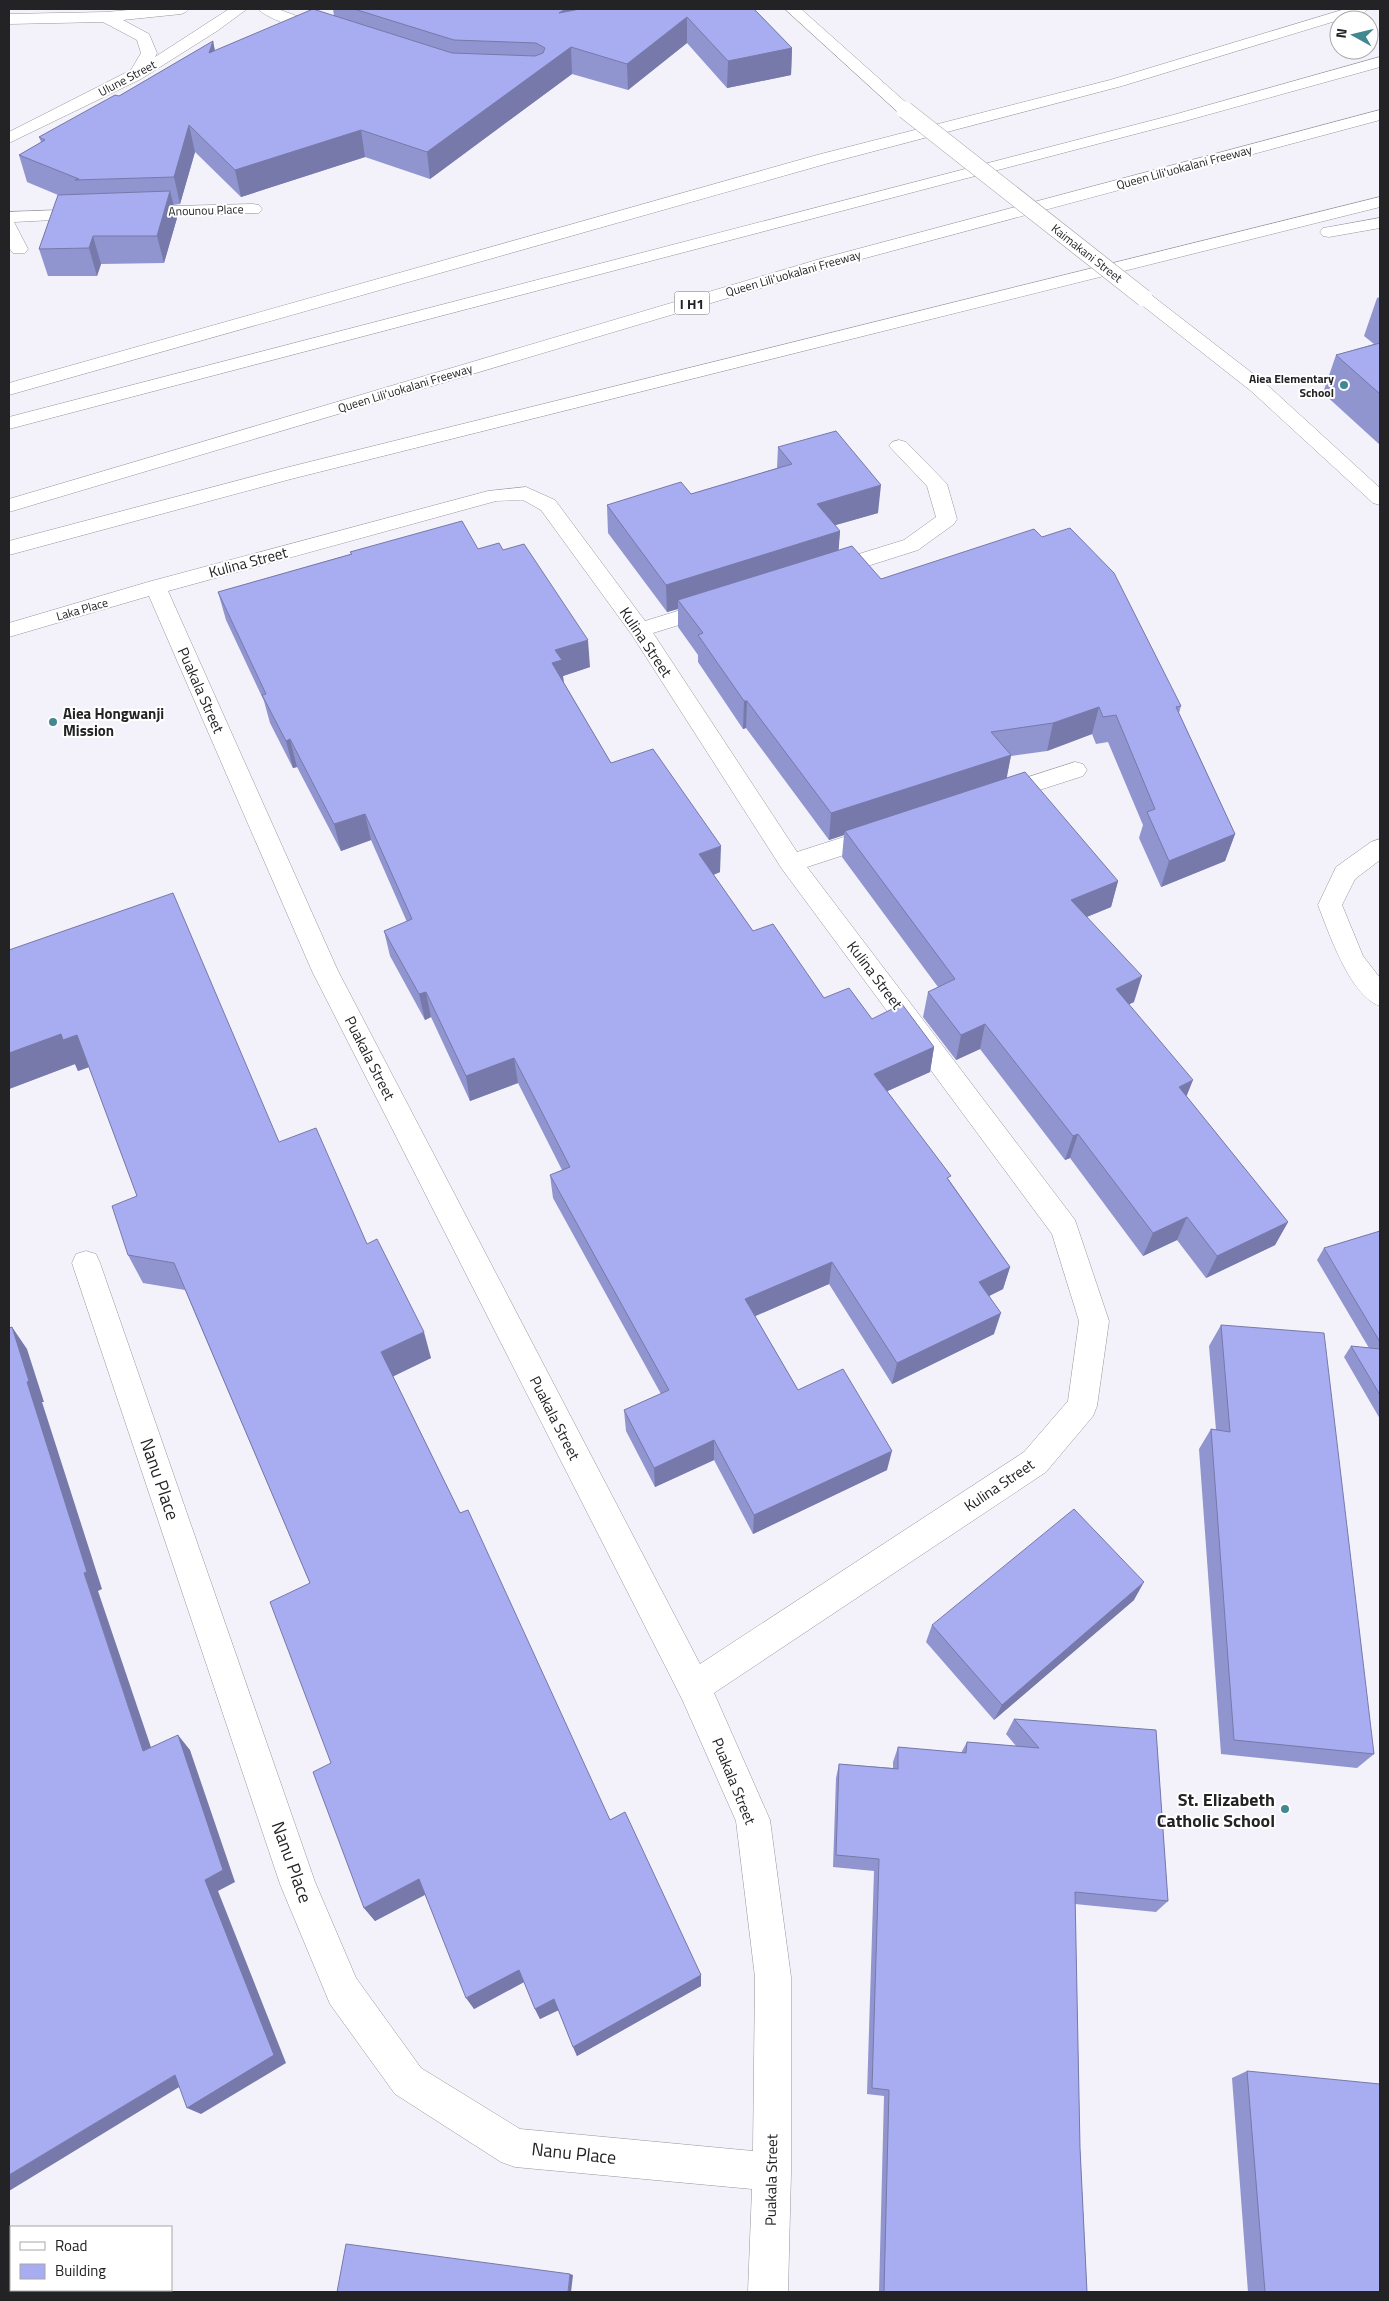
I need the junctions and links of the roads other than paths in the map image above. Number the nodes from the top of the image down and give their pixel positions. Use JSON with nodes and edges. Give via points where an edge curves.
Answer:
{"nodes":[{"id":1,"x":181,"y":9,"type":"edge"},
{"id":2,"x":239,"y":9,"type":"edge"},
{"id":3,"x":266,"y":9,"type":"edge"},
{"id":4,"x":792,"y":9,"type":"edge"},
{"id":5,"x":1360,"y":9,"type":"edge"},
{"id":6,"x":106,"y":17,"type":"junction"},
{"id":7,"x":9,"y":19,"type":"edge"},
{"id":8,"x":343,"y":37,"type":"edge"},
{"id":9,"x":1380,"y":48,"type":"edge"},
{"id":10,"x":1380,"y":62,"type":"edge"},
{"id":11,"x":135,"y":76,"type":"junction"},
{"id":12,"x":1380,"y":115,"type":"edge"},
{"id":13,"x":1179,"y":118,"type":"junction"},
{"id":14,"x":9,"y":138,"type":"edge"},
{"id":15,"x":1380,"y":202,"type":"edge"},
{"id":16,"x":253,"y":209,"type":"dead end"},
{"id":17,"x":9,"y":216,"type":"edge"},
{"id":18,"x":1380,"y":223,"type":"edge"},
{"id":19,"x":9,"y":226,"type":"edge"},
{"id":20,"x":19,"y":249,"type":"dead end"},
{"id":21,"x":1076,"y":277,"type":"junction"},
{"id":22,"x":9,"y":389,"type":"edge"},
{"id":23,"x":9,"y":423,"type":"edge"},
{"id":24,"x":899,"y":446,"type":"dead end"},
{"id":25,"x":1380,"y":499,"type":"edge"},
{"id":26,"x":9,"y":506,"type":"edge"},
{"id":27,"x":9,"y":548,"type":"edge"},
{"id":28,"x":809,"y":577,"type":"edge"},
{"id":29,"x":156,"y":587,"type":"junction"},
{"id":30,"x":735,"y":601,"type":"edge"},
{"id":31,"x":9,"y":630,"type":"edge"},
{"id":32,"x":640,"y":630,"type":"junction"},
{"id":33,"x":1075,"y":770,"type":"dead end"},
{"id":34,"x":974,"y":803,"type":"edge"},
{"id":35,"x":900,"y":828,"type":"edge"},
{"id":36,"x":1380,"y":848,"type":"edge"},
{"id":37,"x":791,"y":863,"type":"junction"},
{"id":38,"x":1380,"y":996,"type":"edge"},
{"id":39,"x":86,"y":1263,"type":"dead end"},
{"id":40,"x":694,"y":1687,"type":"junction"},
{"id":41,"x":772,"y":2172,"type":"junction"},
{"id":42,"x":768,"y":2292,"type":"edge"}],
"edges":[{"from":1,"to":6,"type":"main road"},
{"from":2,"to":11,"type":"main road","name":"Ulune Street","via":[[205,34]]},
{"from":3,"to":8,"type":"main road"},
{"from":4,"to":25,"type":"main road","name":"Kaimakani Street","bridge":true,"via":[[905,110],[1258,387]]},
{"from":5,"to":22,"type":"main road","via":[[1116,83],[814,162]]},
{"from":6,"to":7,"type":"main road"},
{"from":6,"to":11,"type":"main road","via":[[144,37],[149,53]]},
{"from":9,"to":13,"type":"main road"},
{"from":10,"to":13,"type":"main road"},
{"from":11,"to":14,"type":"main road","name":"Ulune Street"},
{"from":12,"to":26,"type":"main road","name":"Queen Liliʻuokalani Freeway","number":"I H1","via":[[826,263]]},
{"from":13,"to":23,"type":"main road"},
{"from":15,"to":21,"type":"main road"},
{"from":16,"to":17,"type":"main road","name":"Anounou Place"},
{"from":18,"to":21,"type":"main road"},
{"from":19,"to":20,"type":"main road"},
{"from":21,"to":27,"type":"main road","via":[[295,472]]},
{"from":24,"to":28,"type":"main road","via":[[937,484],[947,519],[911,545]]},
{"from":29,"to":31,"type":"main road","name":"Laka Place"},
{"from":29,"to":32,"type":"main road","name":"Kulina Street","via":[[495,495],[526,492],[548,505]]},
{"from":29,"to":40,"type":"main road","name":"Puakala Street","via":[[325,971]]},
{"from":30,"to":32,"type":"main road"},
{"from":32,"to":37,"type":"main road","name":"Kulina Street"},
{"from":33,"to":34,"type":"main road"},
{"from":35,"to":37,"type":"main road"},
{"from":36,"to":38,"type":"main road","via":[[1344,873],[1330,905],[1352,960]]},
{"from":37,"to":40,"type":"main road","name":"Kulina Street","via":[[1065,1229],[1094,1321],[1082,1406],[1035,1462]]},
{"from":39,"to":41,"type":"main road","name":"Nanu Place","via":[[298,1884],[344,1991],[408,2081],[515,2148]]},
{"from":40,"to":41,"type":"main road","name":"Puakala Street","via":[[753,1820],[774,1977]]},
{"from":41,"to":42,"type":"main road","name":"Puakala Street"}]}
